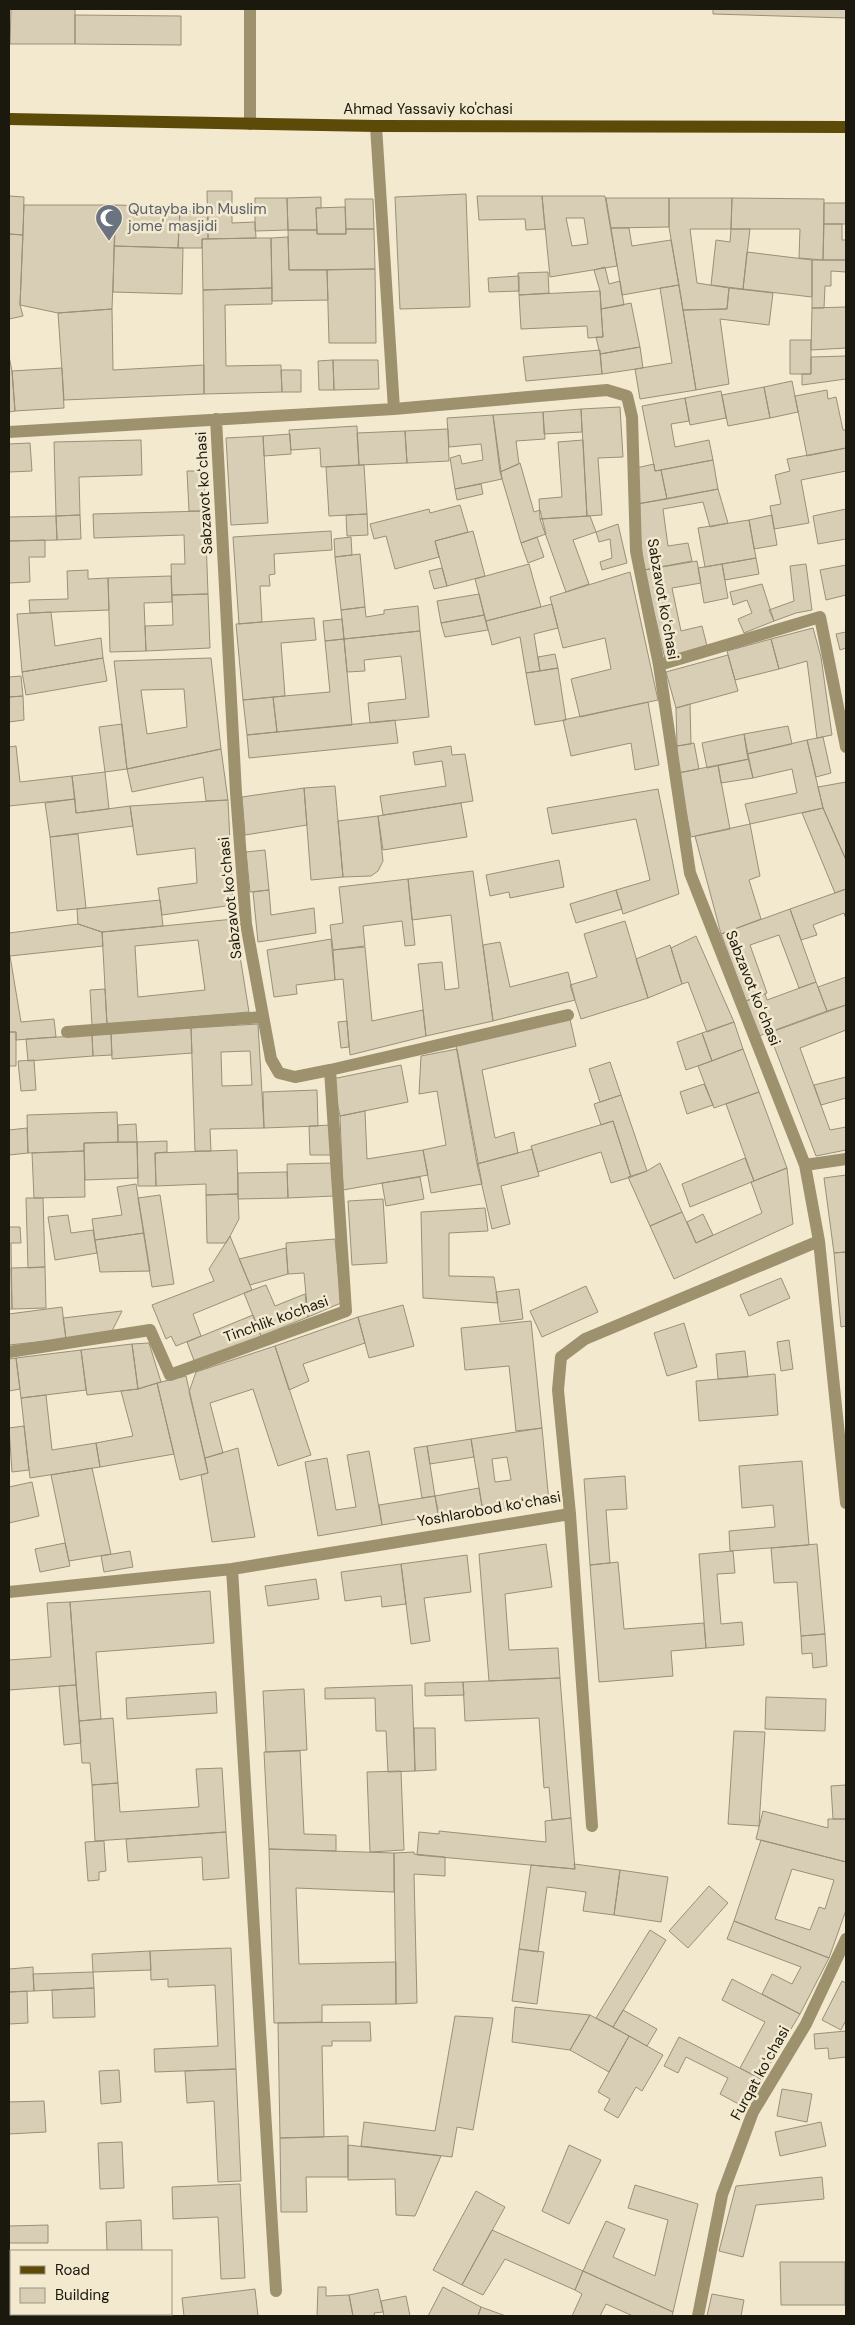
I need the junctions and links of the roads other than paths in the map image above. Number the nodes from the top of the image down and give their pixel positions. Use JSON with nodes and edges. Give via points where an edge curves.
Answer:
{"nodes":[{"id":1,"x":250,"y":9,"type":"edge"},
{"id":2,"x":9,"y":119,"type":"edge"},
{"id":3,"x":250,"y":124,"type":"junction"},
{"id":4,"x":376,"y":126,"type":"junction"},
{"id":5,"x":846,"y":127,"type":"edge"},
{"id":6,"x":394,"y":409,"type":"junction"},
{"id":7,"x":216,"y":419,"type":"junction"},
{"id":8,"x":9,"y":432,"type":"edge"},
{"id":9,"x":659,"y":665,"type":"junction"},
{"id":10,"x":846,"y":747,"type":"edge"},
{"id":11,"x":568,"y":1015,"type":"dead end"},
{"id":12,"x":262,"y":1017,"type":"junction"},
{"id":13,"x":67,"y":1032,"type":"dead end"},
{"id":14,"x":330,"y":1070,"type":"junction"},
{"id":15,"x":846,"y":1159,"type":"edge"},
{"id":16,"x":805,"y":1165,"type":"junction"},
{"id":17,"x":819,"y":1241,"type":"junction"},
{"id":18,"x":9,"y":1352,"type":"edge"},
{"id":19,"x":846,"y":1503,"type":"edge"},
{"id":20,"x":570,"y":1514,"type":"junction"},
{"id":21,"x":232,"y":1569,"type":"junction"},
{"id":22,"x":9,"y":1592,"type":"edge"},
{"id":23,"x":592,"y":1826,"type":"dead end"},
{"id":24,"x":846,"y":1939,"type":"edge"},
{"id":25,"x":276,"y":2292,"type":"dead end"},
{"id":26,"x":698,"y":2316,"type":"edge"}],
"edges":[{"from":1,"to":3,"type":"street"},
{"from":2,"to":3,"type":"main road","name":"Ahmad Yassaviy ko'chasi"},
{"from":3,"to":4,"type":"main road","name":"Ahmad Yassaviy ko'chasi"},
{"from":4,"to":5,"type":"main road","name":"Ahmad Yassaviy ko'chasi"},
{"from":4,"to":6,"type":"street"},
{"from":6,"to":7,"type":"street","name":"Sabzavot koʻchasi"},
{"from":6,"to":9,"type":"street","name":"Sabzavot koʻchasi","via":[[607,390],[627,396],[632,417],[636,551]]},
{"from":7,"to":8,"type":"street","name":"Sabzavot koʻchasi"},
{"from":7,"to":12,"type":"street","name":"Sabzavot koʻchasi","via":[[246,924]]},
{"from":9,"to":10,"type":"street","via":[[820,616]]},
{"from":9,"to":16,"type":"street","name":"Sabzavot koʻchasi","via":[[690,873]]},
{"from":11,"to":14,"type":"street","name":"Sabzavot koʻchasi"},
{"from":12,"to":13,"type":"street"},
{"from":12,"to":14,"type":"street","name":"Sabzavot koʻchasi","via":[[271,1059],[279,1074],[295,1077]]},
{"from":14,"to":18,"type":"street","name":"Tinchlik ko'chasi","via":[[346,1311],[170,1375],[150,1330]]},
{"from":15,"to":16,"type":"street"},
{"from":16,"to":17,"type":"street"},
{"from":17,"to":19,"type":"street"},
{"from":17,"to":20,"type":"street","name":"Yoshlarobod koʻchasi","via":[[585,1339],[561,1358],[558,1390]]},
{"from":20,"to":21,"type":"street","name":"Yoshlarobod koʻchasi"},
{"from":20,"to":23,"type":"street"},
{"from":21,"to":22,"type":"street","name":"Yoshlarobod koʻchasi"},
{"from":21,"to":25,"type":"street"},
{"from":24,"to":26,"type":"street","name":"Furqat koʻchasi","via":[[806,2024],[753,2112],[722,2195]]}]}
